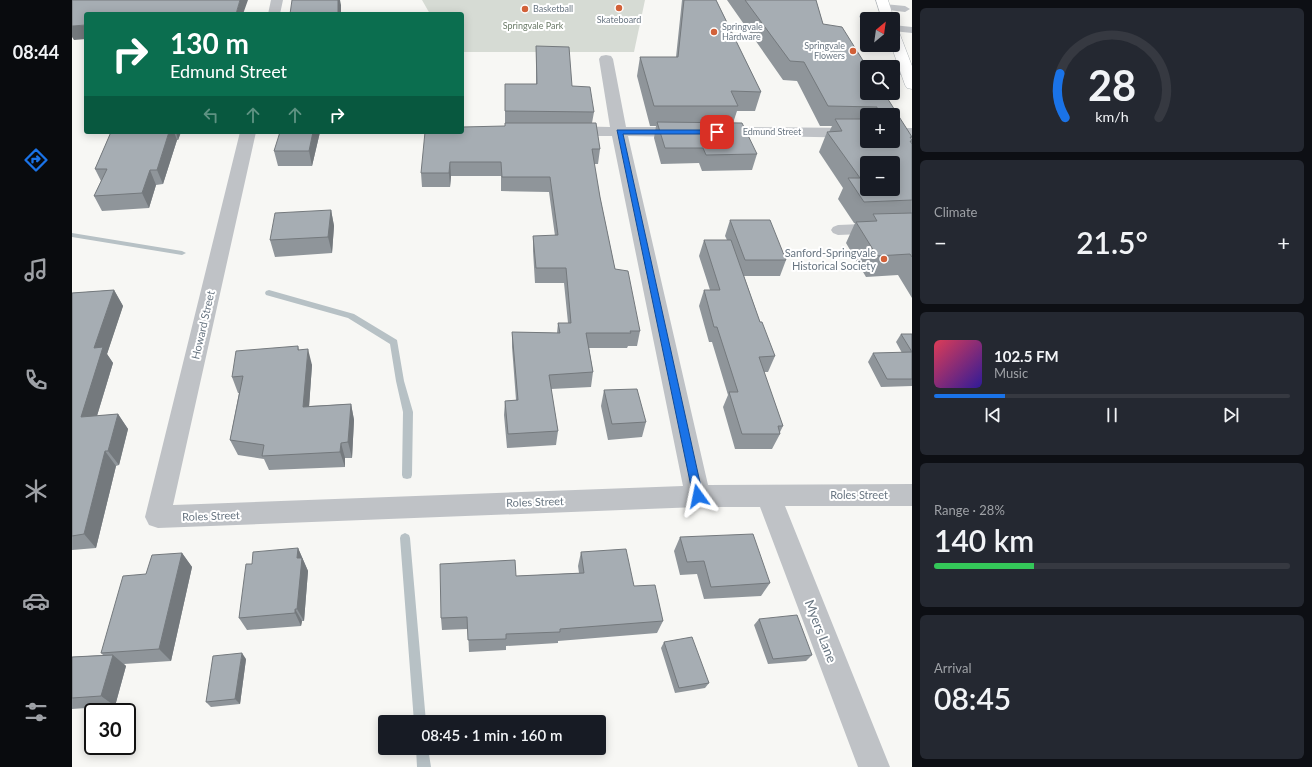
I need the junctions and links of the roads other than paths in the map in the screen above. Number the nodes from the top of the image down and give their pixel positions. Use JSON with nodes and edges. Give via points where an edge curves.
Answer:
{"nodes":[{"id":1,"x":277,"y":0,"type":"edge"},
{"id":2,"x":905,"y":9,"type":"dead end"},
{"id":3,"x":274,"y":12,"type":"edge"},
{"id":4,"x":900,"y":13,"type":"edge"},
{"id":5,"x":900,"y":26,"type":"edge"},
{"id":6,"x":912,"y":30,"type":"edge"},
{"id":7,"x":899,"y":52,"type":"edge"},
{"id":8,"x":606,"y":59,"type":"dead end"},
{"id":9,"x":906,"y":72,"type":"edge"},
{"id":10,"x":551,"y":131,"type":"edge"},
{"id":11,"x":619,"y":132,"type":"junction"},
{"id":12,"x":860,"y":133,"type":"edge"},
{"id":13,"x":900,"y":133,"type":"edge"},
{"id":14,"x":912,"y":133,"type":"edge"},
{"id":15,"x":248,"y":134,"type":"edge"},
{"id":16,"x":912,"y":227,"type":"edge"},
{"id":17,"x":838,"y":230,"type":"dead end"},
{"id":18,"x":912,"y":495,"type":"edge"},
{"id":19,"x":698,"y":496,"type":"junction"},
{"id":20,"x":768,"y":496,"type":"junction"},
{"id":21,"x":158,"y":518,"type":"joint"},
{"id":22,"x":874,"y":767,"type":"edge"}],
"edges":[{"from":1,"to":3,"type":"street"},
{"from":2,"to":4,"type":"lane"},
{"from":5,"to":6,"type":"lane"},
{"from":7,"to":9,"type":"main road"},
{"from":8,"to":11,"type":"street"},
{"from":10,"to":11,"type":"street","name":"Edmund Street"},
{"from":11,"to":12,"type":"street","name":"Edmund Street"},
{"from":11,"to":19,"type":"street"},
{"from":13,"to":14,"type":"street"},
{"from":15,"to":21,"type":"street","name":"Howard Street"},
{"from":16,"to":17,"type":"lane"},
{"from":18,"to":20,"type":"street","name":"Roles Street"},
{"from":19,"to":20,"type":"street","name":"Roles Street"},
{"from":19,"to":21,"type":"street","name":"Roles Street"},
{"from":20,"to":22,"type":"street","name":"Myers Lane"}]}
